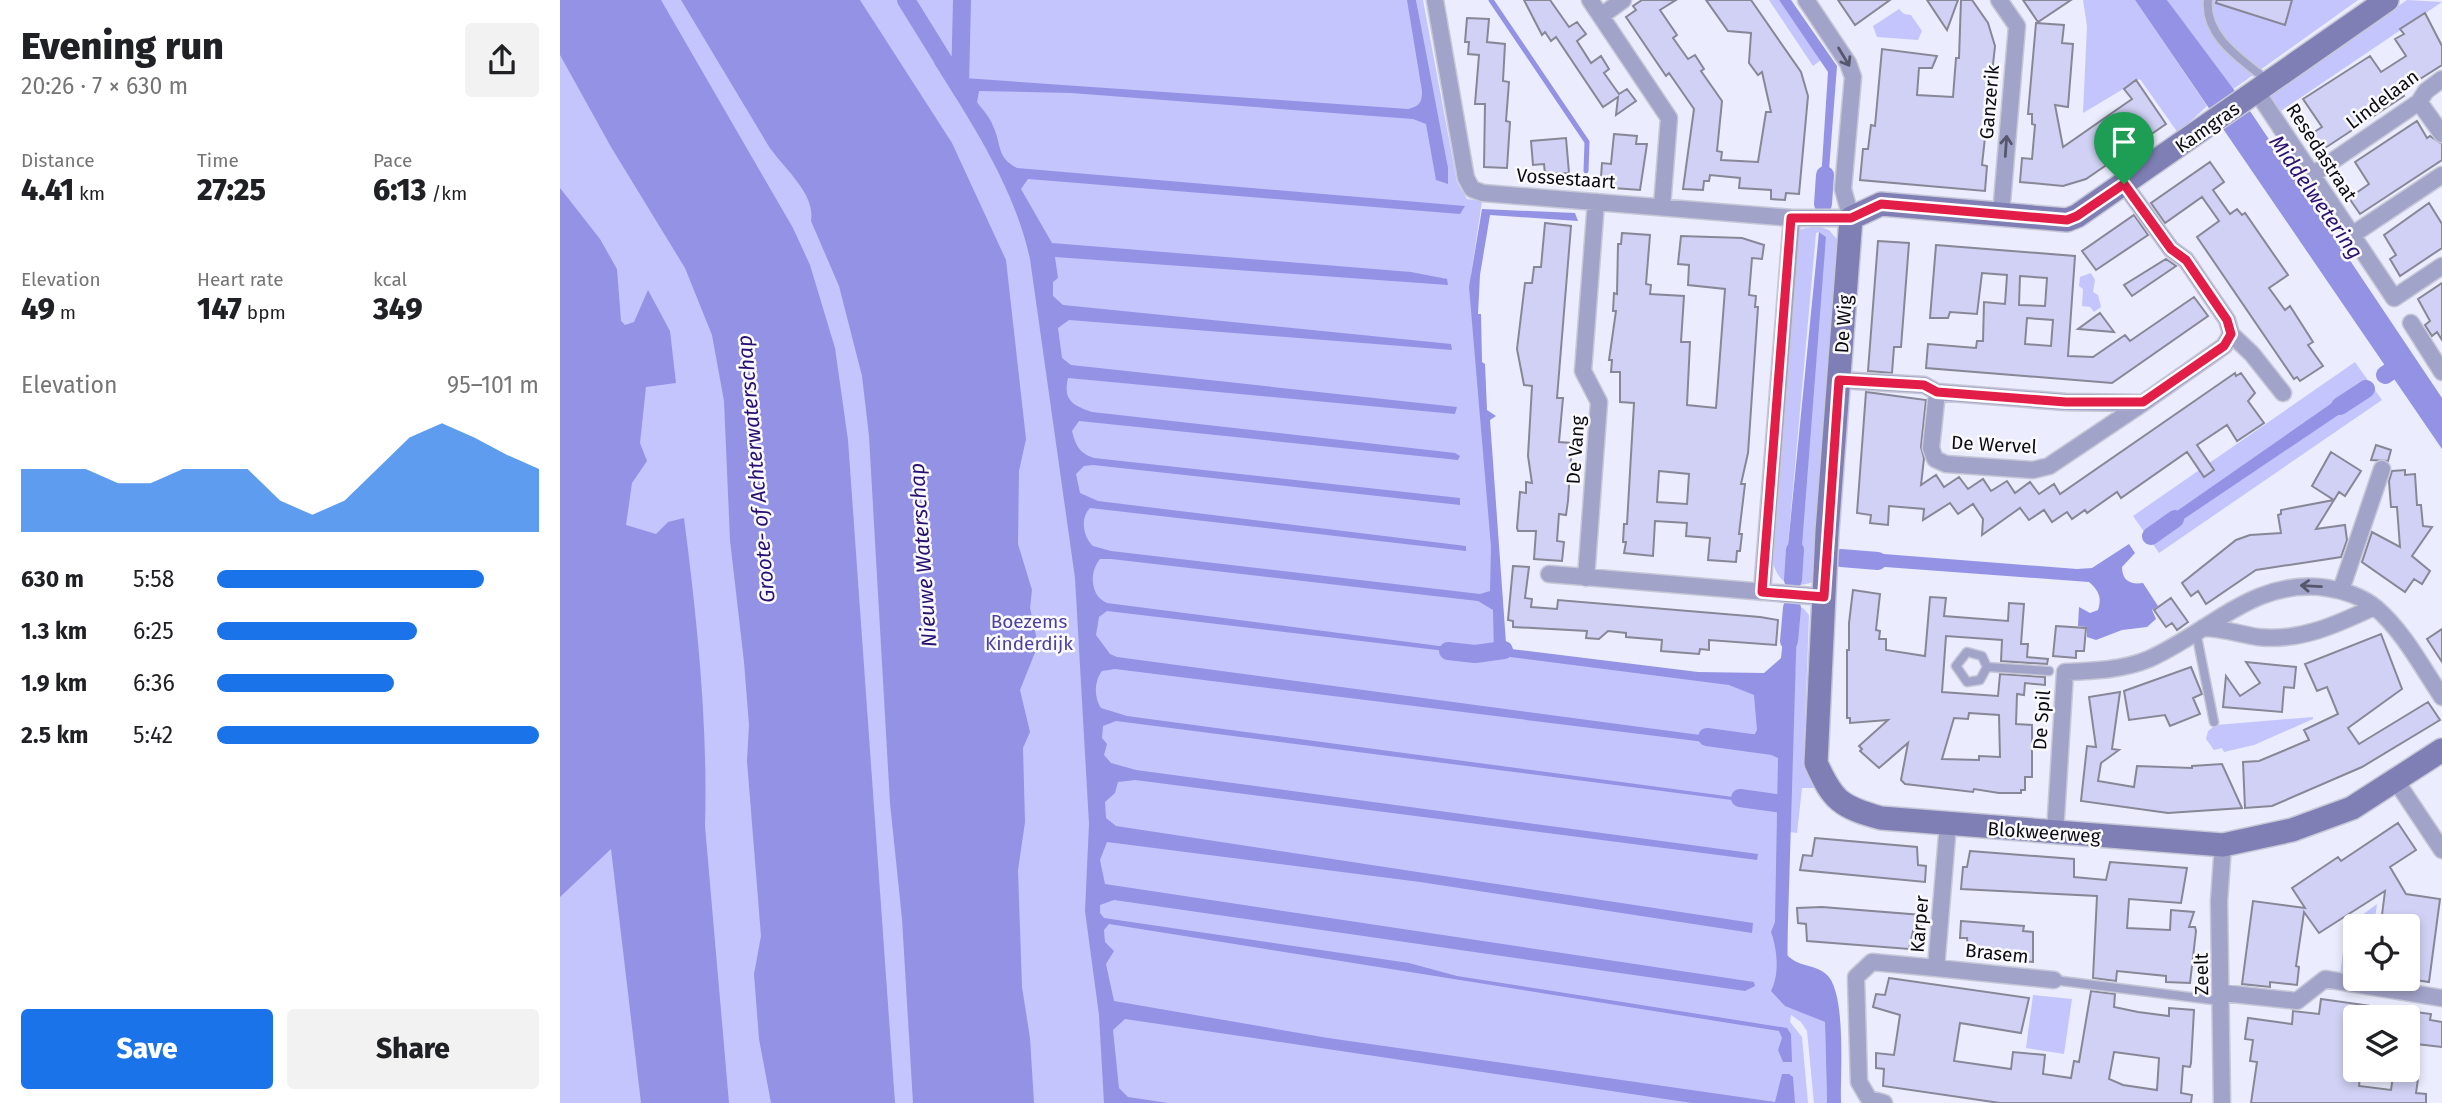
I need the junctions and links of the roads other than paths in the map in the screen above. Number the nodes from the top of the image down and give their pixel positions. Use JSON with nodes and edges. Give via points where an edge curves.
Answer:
{"nodes":[{"id":1,"x":1435,"y":0,"type":"edge"},
{"id":2,"x":1590,"y":0,"type":"edge"},
{"id":3,"x":1623,"y":0,"type":"edge"},
{"id":4,"x":1806,"y":0,"type":"edge"},
{"id":5,"x":1998,"y":0,"type":"edge"},
{"id":6,"x":2208,"y":0,"type":"edge"},
{"id":7,"x":2387,"y":0,"type":"edge"},
{"id":8,"x":1601,"y":16,"type":"junction"},
{"id":9,"x":2442,"y":79,"type":"edge"},
{"id":10,"x":2258,"y":91,"type":"junction"},
{"id":11,"x":2418,"y":102,"type":"junction"},
{"id":12,"x":2442,"y":134,"type":"edge"},
{"id":13,"x":2312,"y":175,"type":"junction"},
{"id":14,"x":2442,"y":176,"type":"edge"},
{"id":15,"x":2124,"y":184,"type":"junction"},
{"id":16,"x":1596,"y":202,"type":"junction"},
{"id":17,"x":1662,"y":206,"type":"junction"},
{"id":18,"x":2001,"y":214,"type":"junction"},
{"id":19,"x":1791,"y":218,"type":"junction"},
{"id":20,"x":1851,"y":218,"type":"junction"},
{"id":21,"x":2352,"y":236,"type":"junction"},
{"id":22,"x":2442,"y":266,"type":"edge"},
{"id":23,"x":2411,"y":323,"type":"dead end"},
{"id":24,"x":2231,"y":334,"type":"junction"},
{"id":25,"x":2440,"y":365,"type":"edge"},
{"id":26,"x":1839,"y":380,"type":"junction"},
{"id":27,"x":1937,"y":392,"type":"junction"},
{"id":28,"x":2283,"y":393,"type":"dead end"},
{"id":29,"x":2143,"y":402,"type":"junction"},
{"id":30,"x":2382,"y":470,"type":"dead end"},
{"id":31,"x":1549,"y":574,"type":"dead end"},
{"id":32,"x":1586,"y":579,"type":"junction"},
{"id":33,"x":2341,"y":590,"type":"junction"},
{"id":34,"x":1762,"y":592,"type":"junction"},
{"id":35,"x":1824,"y":597,"type":"junction"},
{"id":36,"x":2374,"y":607,"type":"junction"},
{"id":37,"x":2198,"y":630,"type":"junction"},
{"id":38,"x":1987,"y":667,"type":"dead end"},
{"id":39,"x":2049,"y":671,"type":"dead end"},
{"id":40,"x":2442,"y":697,"type":"edge"},
{"id":41,"x":2214,"y":722,"type":"dead end"},
{"id":42,"x":2442,"y":750,"type":"edge"},
{"id":43,"x":2396,"y":781,"type":"junction"},
{"id":44,"x":1948,"y":824,"type":"junction"},
{"id":45,"x":2055,"y":832,"type":"junction"},
{"id":46,"x":2222,"y":845,"type":"junction"},
{"id":47,"x":2442,"y":850,"type":"edge"},
{"id":48,"x":1936,"y":968,"type":"junction"},
{"id":49,"x":2054,"y":981,"type":"joint"},
{"id":50,"x":2222,"y":997,"type":"junction"},
{"id":51,"x":2442,"y":998,"type":"edge"},
{"id":52,"x":1884,"y":1103,"type":"edge"},
{"id":53,"x":2222,"y":1103,"type":"edge"}],
"edges":[{"from":1,"to":16,"type":"street","name":"Vossestaart","via":[[1466,178],[1472,189]]},
{"from":2,"to":8,"type":"street"},
{"from":3,"to":8,"type":"street"},
{"from":4,"to":20,"type":"street","one_way":true,"via":[[1849,63],[1853,77],[1843,189]]},
{"from":18,"to":5,"type":"street","name":"Ganzerik","one_way":true,"via":[[2017,26]]},
{"from":6,"to":10,"type":"lane","via":[[2210,22]]},
{"from":7,"to":10,"type":"street","name":"Kamgras"},
{"from":8,"to":17,"type":"street","via":[[1670,118]]},
{"from":9,"to":11,"type":"street","name":"Lindelaan"},
{"from":10,"to":13,"type":"street","name":"Resedastraat"},
{"from":10,"to":15,"type":"street","name":"Kamgras"},
{"from":11,"to":12,"type":"street"},
{"from":11,"to":13,"type":"street","name":"Lindelaan"},
{"from":13,"to":21,"type":"street","name":"Resedastraat"},
{"from":14,"to":21,"type":"street"},
{"from":15,"to":18,"type":"street","name":"Kamgras","via":[[2067,220]]},
{"from":15,"to":24,"type":"street","via":[[2171,249],[2186,260],[2227,320]]},
{"from":16,"to":17,"type":"street","name":"Vossestaart"},
{"from":16,"to":32,"type":"street","name":"De Vang","via":[[1583,371],[1600,402]]},
{"from":17,"to":19,"type":"street","name":"Vossestaart"},
{"from":18,"to":20,"type":"street","name":"Kamgras","via":[[1881,204]]},
{"from":19,"to":20,"type":"street","name":"Vossestaart"},
{"from":19,"to":34,"type":"street"},
{"from":20,"to":26,"type":"street","name":"De Wig"},
{"from":21,"to":22,"type":"street","name":"Resedastraat","via":[[2394,298]]},
{"from":23,"to":25,"type":"street"},
{"from":24,"to":28,"type":"street"},
{"from":24,"to":29,"type":"street","name":"De Wervel","via":[[2224,346]]},
{"from":26,"to":27,"type":"street","via":[[1924,385]]},
{"from":26,"to":35,"type":"street","name":"De Wig"},
{"from":27,"to":29,"type":"street","via":[[2066,402]]},
{"from":27,"to":29,"type":"street","name":"De Wervel","via":[[1931,448],[1935,459],[1946,464],[2033,470],[2049,466]]},
{"from":30,"to":33,"type":"street"},
{"from":31,"to":32,"type":"street"},
{"from":32,"to":34,"type":"street"},
{"from":33,"to":36,"type":"street","name":"De Spil"},
{"from":33,"to":37,"type":"street","name":"De Spil","one_way":true,"via":[[2288,586],[2262,594]]},
{"from":34,"to":35,"type":"street"},
{"from":35,"to":44,"type":"street","name":"Blokweerweg","via":[[1816,763],[1830,793],[1854,811]]},
{"from":36,"to":37,"type":"street","via":[[2295,636]]},
{"from":36,"to":40,"type":"street","name":"De Spil","via":[[2396,630]]},
{"from":37,"to":41,"type":"lane"},
{"from":37,"to":45,"type":"street","name":"De Spil","via":[[2147,660],[2065,672]]},
{"from":38,"to":39,"type":"lane"},
{"from":42,"to":43,"type":"street","name":"Blokweerweg"},
{"from":43,"to":46,"type":"street","name":"Blokweerweg","via":[[2352,807],[2292,830]]},
{"from":43,"to":47,"type":"street"},
{"from":44,"to":45,"type":"street","name":"Blokweerweg"},
{"from":44,"to":48,"type":"street","name":"Karper"},
{"from":45,"to":46,"type":"street","name":"Blokweerweg"},
{"from":46,"to":50,"type":"street","name":"Zeelt"},
{"from":48,"to":49,"type":"street","name":"Brasem"},
{"from":48,"to":52,"type":"street","name":"Karper","via":[[1872,962],[1856,977],[1859,1082],[1869,1099]]},
{"from":49,"to":50,"type":"lane"},
{"from":50,"to":51,"type":"street","via":[[2297,1001],[2325,979]]},
{"from":50,"to":53,"type":"street","name":"Zeelt"}]}
